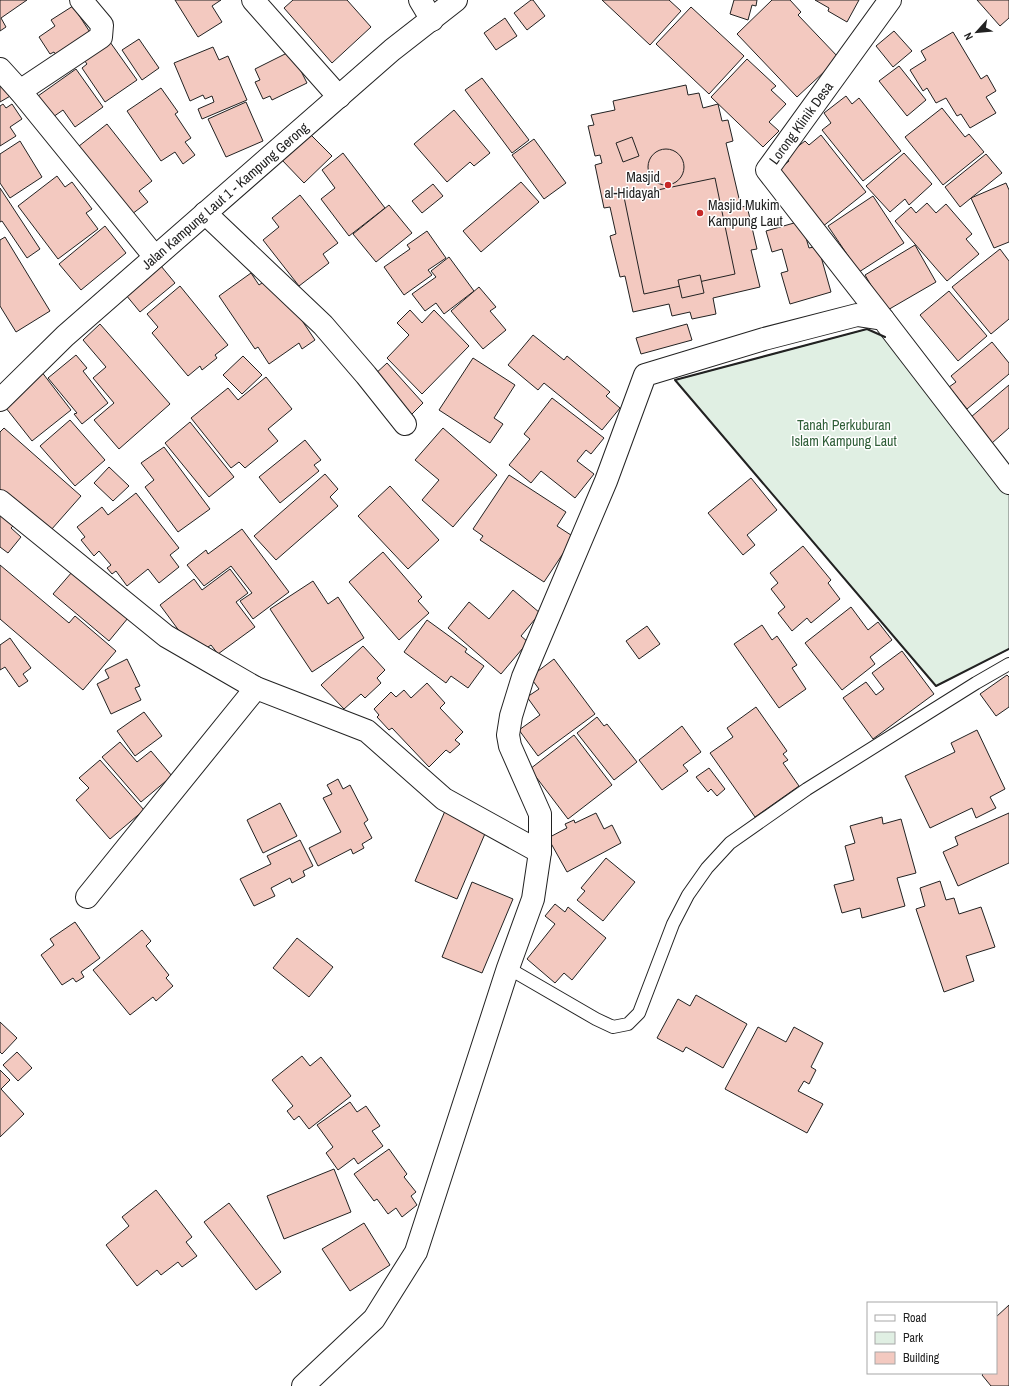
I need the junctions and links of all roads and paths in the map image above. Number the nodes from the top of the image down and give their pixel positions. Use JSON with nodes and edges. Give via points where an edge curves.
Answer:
{"nodes":[{"id":1,"x":81,"y":0,"type":"edge"},
{"id":2,"x":253,"y":0,"type":"edge"},
{"id":3,"x":420,"y":0,"type":"edge"},
{"id":4,"x":456,"y":0,"type":"edge"},
{"id":5,"x":890,"y":0,"type":"edge"},
{"id":6,"x":432,"y":20,"type":"junction"},
{"id":7,"x":0,"y":69,"type":"edge"},
{"id":8,"x":20,"y":91,"type":"junction"},
{"id":9,"x":339,"y":97,"type":"junction"},
{"id":10,"x":205,"y":213,"type":"junction"},
{"id":11,"x":155,"y":257,"type":"junction"},
{"id":12,"x":883,"y":319,"type":"junction"},
{"id":13,"x":0,"y":400,"type":"edge"},
{"id":14,"x":405,"y":424,"type":"dead end"},
{"id":15,"x":1009,"y":483,"type":"edge"},
{"id":16,"x":0,"y":501,"type":"edge"},
{"id":17,"x":1009,"y":664,"type":"edge"},
{"id":18,"x":256,"y":688,"type":"junction"},
{"id":19,"x":540,"y":852,"type":"junction"},
{"id":20,"x":87,"y":897,"type":"dead end"},
{"id":21,"x":508,"y":968,"type":"junction"},
{"id":22,"x":303,"y":1386,"type":"edge"}],
"edges":[{"from":1,"to":8,"type":"street","via":[[102,25],[101,37]]},
{"from":2,"to":9,"type":"street"},
{"from":3,"to":6,"type":"street"},
{"from":4,"to":6,"type":"street","name":"Jalan Kampung Laut 1 - Kampung Gerong"},
{"from":5,"to":12,"type":"street","name":"Lorong Klinik Desa","via":[[767,170]]},
{"from":6,"to":9,"type":"street","name":"Jalan Kampung Laut 1 - Kampung Gerong","via":[[392,50]]},
{"from":7,"to":8,"type":"street"},
{"from":8,"to":11,"type":"street"},
{"from":9,"to":10,"type":"street","name":"Jalan Kampung Laut 1 - Kampung Gerong"},
{"from":10,"to":11,"type":"street","name":"Jalan Kampung Laut 1 - Kampung Gerong"},
{"from":10,"to":14,"type":"street","via":[[323,325]]},
{"from":11,"to":13,"type":"street","name":"Jalan Kampung Laut 1 - Kampung Gerong","via":[[65,336]]},
{"from":12,"to":15,"type":"street"},
{"from":12,"to":19,"type":"street","via":[[857,315],[764,339],[645,375],[606,481],[523,677],[511,716],[508,735],[510,746],[540,814]]},
{"from":16,"to":18,"type":"street","via":[[166,636]]},
{"from":17,"to":21,"type":"lane","via":[[807,788],[730,843],[707,868],[688,895],[673,924],[639,1013],[628,1024],[613,1027]]},
{"from":18,"to":19,"type":"street","via":[[367,731],[444,799]]},
{"from":18,"to":20,"type":"street"},
{"from":19,"to":21,"type":"street","via":[[533,898]]},
{"from":21,"to":22,"type":"street","via":[[416,1252],[374,1319]]}]}
